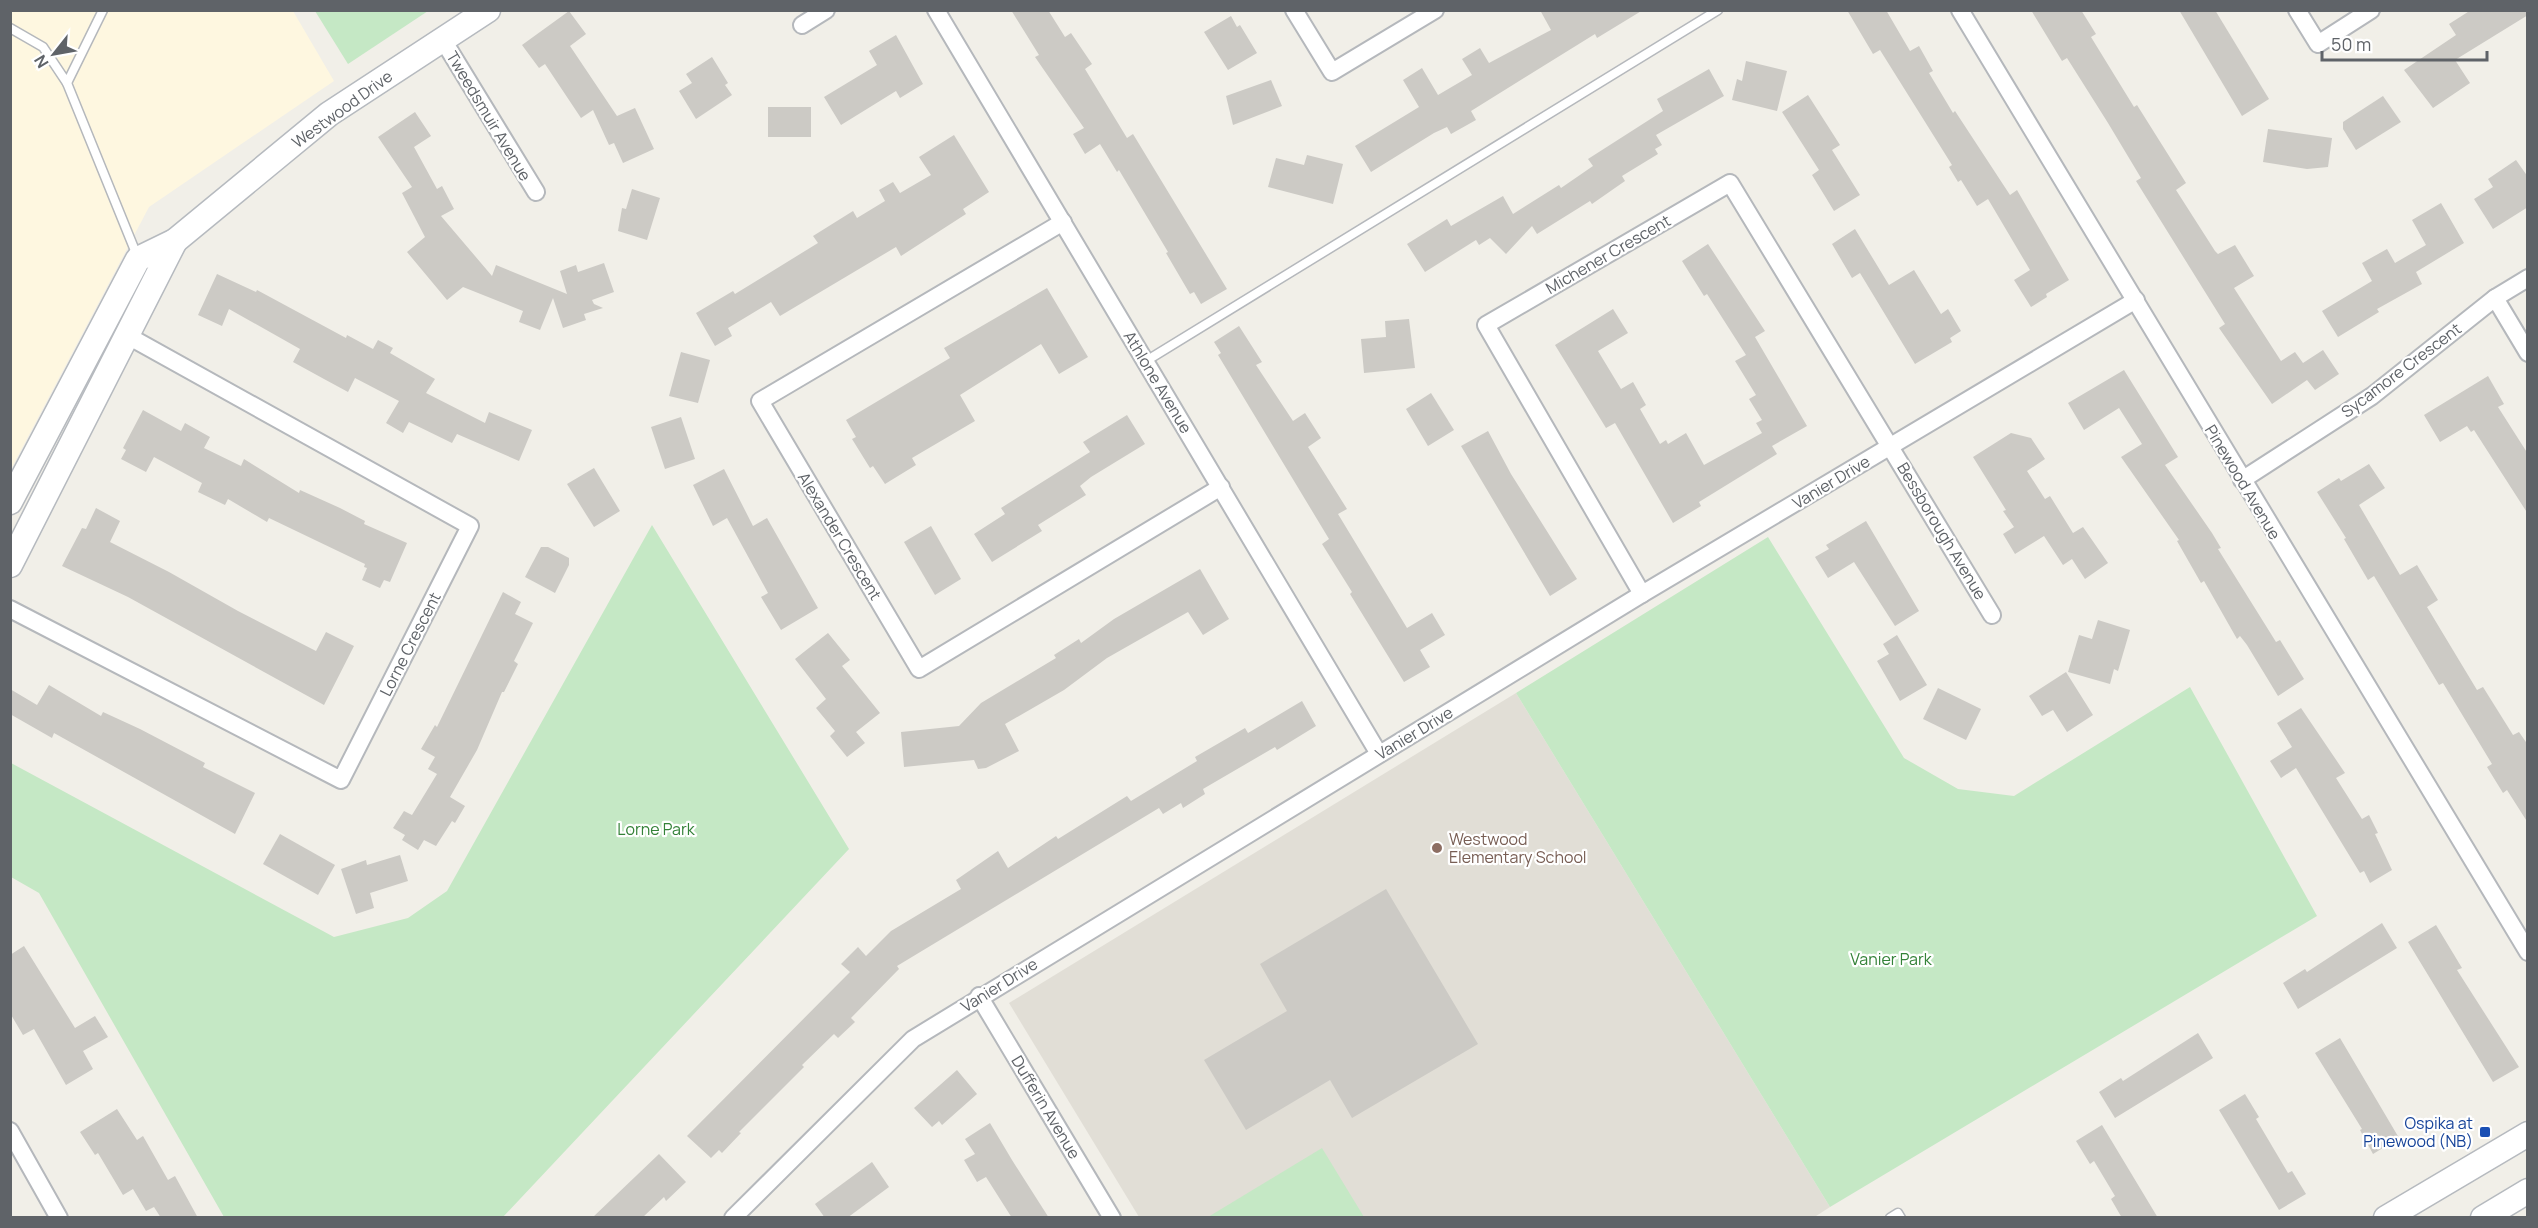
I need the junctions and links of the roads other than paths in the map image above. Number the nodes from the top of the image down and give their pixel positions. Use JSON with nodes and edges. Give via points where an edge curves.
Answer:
{"nodes":[{"id":1,"x":103,"y":10,"type":"edge"},
{"id":2,"x":488,"y":10,"type":"edge"},
{"id":3,"x":826,"y":10,"type":"edge"},
{"id":4,"x":936,"y":10,"type":"edge"},
{"id":5,"x":1294,"y":10,"type":"edge"},
{"id":6,"x":1435,"y":10,"type":"edge"},
{"id":7,"x":1718,"y":10,"type":"edge"},
{"id":8,"x":1960,"y":10,"type":"edge"},
{"id":9,"x":2297,"y":10,"type":"edge"},
{"id":10,"x":2371,"y":10,"type":"edge"},
{"id":11,"x":802,"y":25,"type":"dead end"},
{"id":12,"x":10,"y":28,"type":"edge"},
{"id":13,"x":443,"y":40,"type":"junction"},
{"id":14,"x":67,"y":83,"type":"junction"},
{"id":15,"x":536,"y":192,"type":"dead end"},
{"id":16,"x":1063,"y":222,"type":"junction"},
{"id":17,"x":175,"y":241,"type":"junction"},
{"id":18,"x":138,"y":259,"type":"junction"},
{"id":19,"x":2528,"y":278,"type":"edge"},
{"id":20,"x":2495,"y":298,"type":"junction"},
{"id":21,"x":2136,"y":300,"type":"junction"},
{"id":22,"x":128,"y":336,"type":"junction"},
{"id":23,"x":2528,"y":353,"type":"edge"},
{"id":24,"x":1146,"y":361,"type":"junction"},
{"id":25,"x":1892,"y":447,"type":"junction"},
{"id":26,"x":2242,"y":480,"type":"junction"},
{"id":27,"x":1221,"y":487,"type":"junction"},
{"id":28,"x":10,"y":502,"type":"edge"},
{"id":29,"x":10,"y":565,"type":"edge"},
{"id":30,"x":1642,"y":594,"type":"junction"},
{"id":31,"x":10,"y":609,"type":"edge"},
{"id":32,"x":1992,"y":615,"type":"dead end"},
{"id":33,"x":1379,"y":754,"type":"junction"},
{"id":34,"x":2528,"y":952,"type":"edge"},
{"id":35,"x":979,"y":996,"type":"junction"},
{"id":36,"x":10,"y":1131,"type":"edge"},
{"id":37,"x":2528,"y":1134,"type":"edge"},
{"id":38,"x":2528,"y":1191,"type":"edge"},
{"id":39,"x":743,"y":1214,"type":"edge"},
{"id":40,"x":59,"y":1218,"type":"edge"},
{"id":41,"x":1112,"y":1218,"type":"edge"},
{"id":42,"x":1890,"y":1218,"type":"edge"},
{"id":43,"x":1901,"y":1218,"type":"edge"},
{"id":44,"x":2386,"y":1218,"type":"edge"},
{"id":45,"x":2482,"y":1218,"type":"edge"}],
"edges":[{"from":1,"to":14,"type":"lane"},
{"from":2,"to":13,"type":"street","name":"Westwood Drive"},
{"from":3,"to":11,"type":"street"},
{"from":4,"to":16,"type":"street","name":"Athlone Avenue"},
{"from":5,"to":6,"type":"street","via":[[1332,72]]},
{"from":7,"to":24,"type":"lane"},
{"from":8,"to":21,"type":"street","name":"Pinewood Avenue"},
{"from":9,"to":10,"type":"street","via":[[2318,44]]},
{"from":12,"to":14,"type":"lane","via":[[43,47]]},
{"from":13,"to":15,"type":"street","name":"Tweedsmuir Avenue"},
{"from":13,"to":17,"type":"street","name":"Westwood Drive","via":[[329,114]]},
{"from":14,"to":18,"type":"lane"},
{"from":16,"to":24,"type":"street","name":"Athlone Avenue"},
{"from":16,"to":27,"type":"street","name":"Alexander Crescent","via":[[760,401],[907,649],[919,669]]},
{"from":17,"to":18,"type":"street","name":"Westwood Drive"},
{"from":17,"to":22,"type":"street","name":"Westwood Drive"},
{"from":18,"to":28,"type":"street"},
{"from":19,"to":20,"type":"street","name":"Sycamore Crescent"},
{"from":20,"to":23,"type":"street"},
{"from":20,"to":26,"type":"street","name":"Sycamore Crescent","via":[[2372,396]]},
{"from":21,"to":25,"type":"street","name":"Vanier Drive"},
{"from":21,"to":26,"type":"street","name":"Pinewood Avenue"},
{"from":22,"to":29,"type":"street","name":"Westwood Drive"},
{"from":22,"to":31,"type":"street","name":"Lorne Crescent","via":[[470,526],[341,780]]},
{"from":24,"to":27,"type":"street","name":"Athlone Avenue"},
{"from":25,"to":30,"type":"street","name":"Vanier Drive"},
{"from":25,"to":30,"type":"street","name":"Michener Crescent","via":[[1730,183],[1486,325]]},
{"from":25,"to":32,"type":"street","name":"Bessborough Avenue"},
{"from":26,"to":34,"type":"street","name":"Pinewood Avenue"},
{"from":27,"to":33,"type":"street","name":"Athlone Avenue"},
{"from":30,"to":33,"type":"street","name":"Vanier Drive"},
{"from":33,"to":35,"type":"street","name":"Vanier Drive"},
{"from":35,"to":39,"type":"street","name":"Vanier Drive","via":[[913,1039]]},
{"from":35,"to":41,"type":"street","name":"Dufferin Avenue"},
{"from":36,"to":40,"type":"street"},
{"from":37,"to":44,"type":"street"},
{"from":38,"to":45,"type":"street"},
{"from":42,"to":43,"type":"lane","via":[[1898,1213]]}]}
